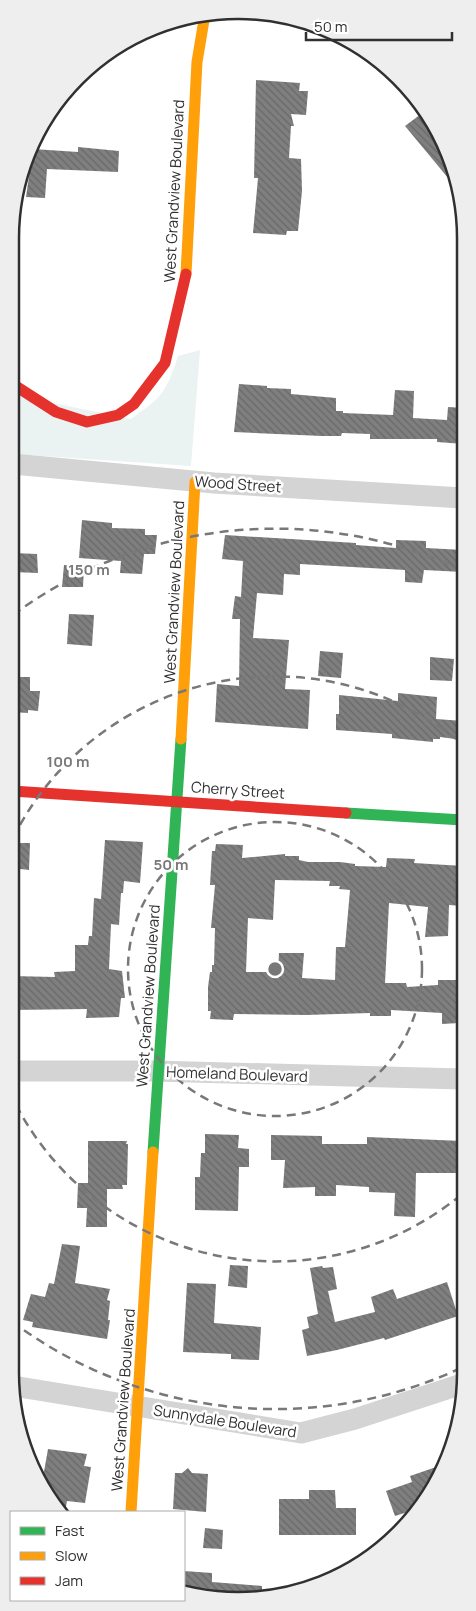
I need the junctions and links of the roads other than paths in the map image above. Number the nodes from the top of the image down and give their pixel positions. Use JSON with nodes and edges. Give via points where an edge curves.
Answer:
{"nodes":[{"id":1,"x":204,"y":22,"type":"edge"},
{"id":2,"x":19,"y":388,"type":"edge"},
{"id":3,"x":19,"y":465,"type":"edge"},
{"id":4,"x":195,"y":482,"type":"junction"},
{"id":5,"x":457,"y":498,"type":"edge"},
{"id":6,"x":19,"y":791,"type":"edge"},
{"id":7,"x":178,"y":802,"type":"junction"},
{"id":8,"x":457,"y":820,"type":"edge"},
{"id":9,"x":158,"y":1071,"type":"junction"},
{"id":10,"x":19,"y":1072,"type":"edge"},
{"id":11,"x":457,"y":1079,"type":"edge"},
{"id":12,"x":457,"y":1386,"type":"edge"},
{"id":13,"x":19,"y":1387,"type":"edge"},
{"id":14,"x":136,"y":1407,"type":"junction"},
{"id":15,"x":131,"y":1511,"type":"edge"}],
"edges":[{"from":1,"to":2,"type":"street","name":"West Grandview Boulevard","via":[[194,104],[186,280],[165,363],[134,404],[118,415],[87,422],[56,412]]},
{"from":3,"to":4,"type":"street","name":"Wood Street"},
{"from":4,"to":5,"type":"street","name":"Wood Street"},
{"from":4,"to":7,"type":"street","name":"West Grandview Boulevard"},
{"from":6,"to":7,"type":"street","name":"Cherry Street"},
{"from":7,"to":8,"type":"street","name":"Cherry Street"},
{"from":7,"to":9,"type":"street","name":"West Grandview Boulevard"},
{"from":9,"to":10,"type":"street","name":"Homeland Boulevard"},
{"from":9,"to":11,"type":"street","name":"Homeland Boulevard"},
{"from":9,"to":14,"type":"street","name":"West Grandview Boulevard"},
{"from":12,"to":14,"type":"street","name":"Sunnydale Boulevard","via":[[301,1433]]},
{"from":13,"to":14,"type":"street","name":"Sunnydale Boulevard"},
{"from":14,"to":15,"type":"street","name":"West Grandview Boulevard"}]}
